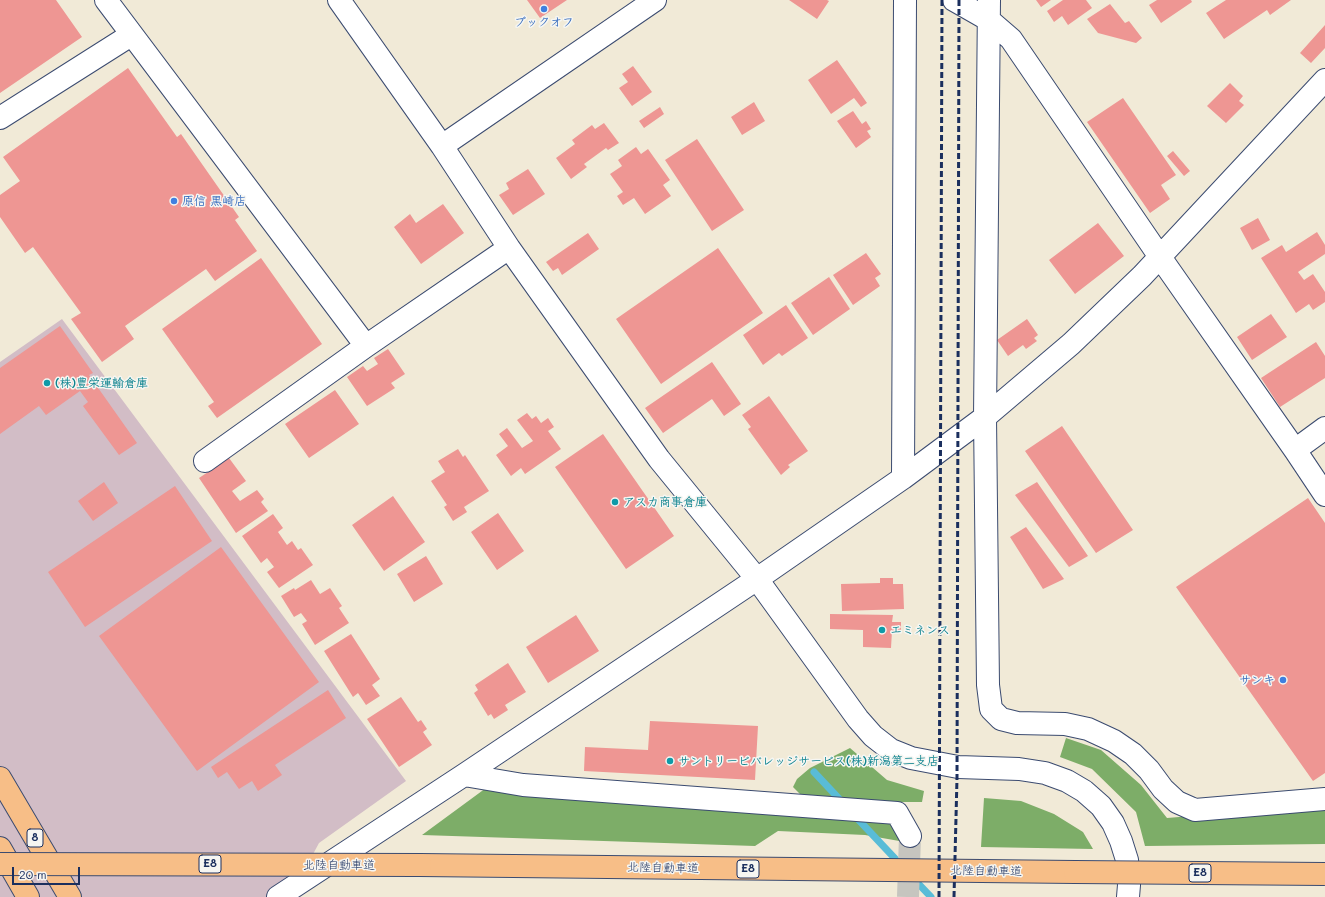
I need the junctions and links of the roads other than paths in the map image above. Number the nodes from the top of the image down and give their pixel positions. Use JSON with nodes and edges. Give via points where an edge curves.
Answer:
{"nodes":[{"id":1,"x":106,"y":0,"type":"edge"},
{"id":2,"x":339,"y":0,"type":"edge"},
{"id":3,"x":655,"y":0,"type":"edge"},
{"id":4,"x":905,"y":0,"type":"edge"},
{"id":5,"x":954,"y":0,"type":"edge"},
{"id":6,"x":989,"y":10,"type":"edge"},
{"id":7,"x":131,"y":35,"type":"junction"},
{"id":8,"x":1325,"y":80,"type":"edge"},
{"id":9,"x":0,"y":118,"type":"edge"},
{"id":10,"x":442,"y":146,"type":"junction"},
{"id":11,"x":509,"y":248,"type":"junction"},
{"id":12,"x":1160,"y":257,"type":"junction"},
{"id":13,"x":366,"y":346,"type":"junction"},
{"id":14,"x":985,"y":417,"type":"junction"},
{"id":15,"x":1325,"y":428,"type":"edge"},
{"id":16,"x":1295,"y":450,"type":"junction"},
{"id":17,"x":205,"y":461,"type":"dead end"},
{"id":18,"x":903,"y":478,"type":"junction"},
{"id":19,"x":1325,"y":495,"type":"edge"},
{"id":20,"x":757,"y":579,"type":"junction"},
{"id":21,"x":464,"y":775,"type":"junction"},
{"id":22,"x":0,"y":778,"type":"edge"},
{"id":23,"x":1325,"y":799,"type":"edge"},
{"id":24,"x":910,"y":836,"type":"tunnel mouth"},
{"id":25,"x":0,"y":848,"type":"edge"},
{"id":26,"x":0,"y":864,"type":"edge"},
{"id":27,"x":1320,"y":874,"type":"edge"},
{"id":28,"x":28,"y":897,"type":"edge"},
{"id":29,"x":70,"y":897,"type":"edge"},
{"id":30,"x":278,"y":897,"type":"edge"},
{"id":31,"x":1128,"y":897,"type":"edge"}],
"edges":[{"from":1,"to":7,"type":"street"},
{"from":2,"to":10,"type":"street"},
{"from":3,"to":10,"type":"street"},
{"from":4,"to":18,"type":"street"},
{"from":5,"to":6,"type":"street"},
{"from":6,"to":12,"type":"street"},
{"from":6,"to":14,"type":"street"},
{"from":7,"to":9,"type":"street"},
{"from":7,"to":13,"type":"street"},
{"from":8,"to":12,"type":"street"},
{"from":10,"to":11,"type":"street"},
{"from":11,"to":13,"type":"street"},
{"from":11,"to":20,"type":"street","via":[[659,459]]},
{"from":12,"to":14,"type":"street","via":[[1071,344]]},
{"from":12,"to":16,"type":"street"},
{"from":13,"to":17,"type":"street"},
{"from":14,"to":18,"type":"street"},
{"from":14,"to":23,"type":"street","via":[[988,685],[991,709],[1001,719],[1065,724],[1088,729],[1114,741],[1133,754],[1177,802],[1195,810]]},
{"from":15,"to":16,"type":"street"},
{"from":16,"to":19,"type":"street"},
{"from":18,"to":20,"type":"street"},
{"from":20,"to":21,"type":"street"},
{"from":20,"to":31,"type":"street","via":[[858,719],[873,736],[891,750],[939,764],[1019,769],[1045,774],[1067,781],[1084,791],[1101,806],[1121,841],[1127,860]]},
{"from":21,"to":24,"type":"street","via":[[523,785],[897,813]]},
{"from":21,"to":30,"type":"street"},
{"from":22,"to":29,"type":"highway","number":"8"},
{"from":25,"to":28,"type":"highway"},
{"from":26,"to":27,"type":"highway","name":"北陸自動車道","number":"E8","bridge":true,"via":[[420,865]]}]}
